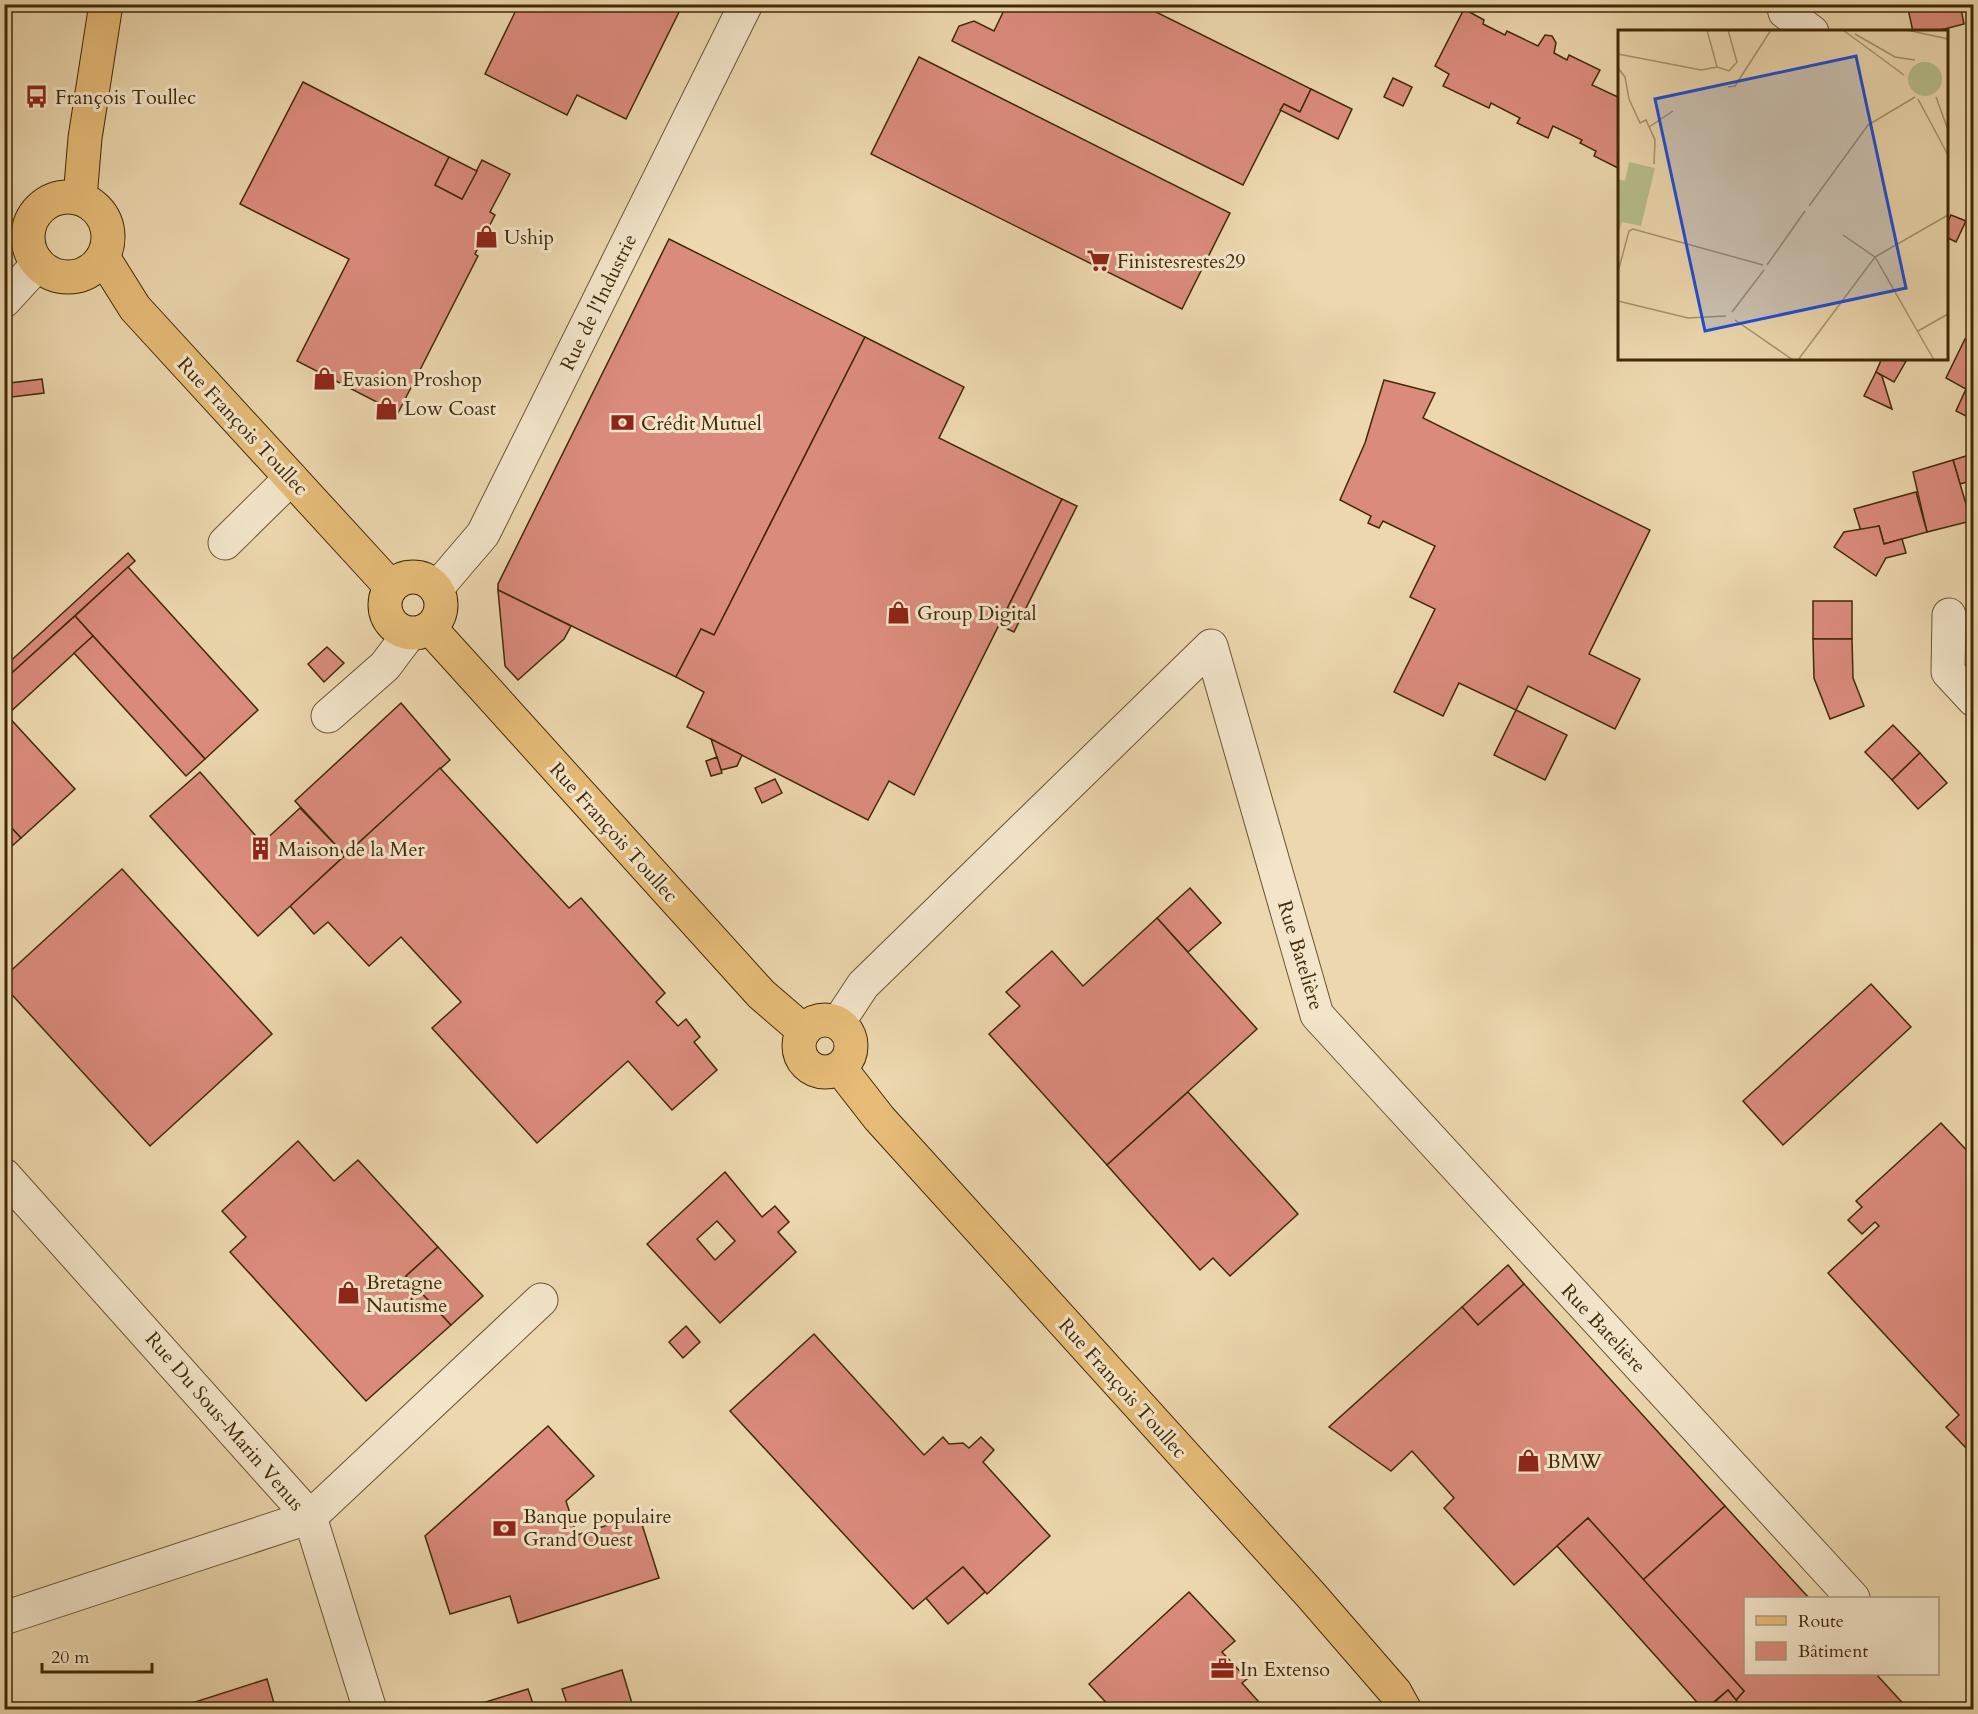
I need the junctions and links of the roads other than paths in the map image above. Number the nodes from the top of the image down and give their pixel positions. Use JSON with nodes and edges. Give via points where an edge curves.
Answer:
{"nodes":[{"id":1,"x":106,"y":4,"type":"edge"},
{"id":2,"x":746,"y":4,"type":"edge"},
{"id":3,"x":1784,"y":4,"type":"edge"},
{"id":4,"x":1809,"y":30,"type":"edge"},
{"id":5,"x":80,"y":198,"type":"junction"},
{"id":6,"x":104,"y":257,"type":"junction"},
{"id":7,"x":38,"y":264,"type":"junction"},
{"id":8,"x":4,"y":301,"type":"edge"},
{"id":9,"x":291,"y":478,"type":"junction"},
{"id":10,"x":225,"y":543,"type":"dead end"},
{"id":11,"x":391,"y":587,"type":"junction"},
{"id":12,"x":436,"y":590,"type":"junction"},
{"id":13,"x":1949,"y":615,"type":"dead end"},
{"id":14,"x":420,"y":631,"type":"junction"},
{"id":15,"x":1974,"y":700,"type":"edge"},
{"id":16,"x":328,"y":716,"type":"dead end"},
{"id":17,"x":838,"y":1023,"type":"junction"},
{"id":18,"x":804,"y":1030,"type":"junction"},
{"id":19,"x":840,"y":1068,"type":"junction"},
{"id":20,"x":4,"y":1175,"type":"edge"},
{"id":21,"x":541,"y":1300,"type":"dead end"},
{"id":22,"x":310,"y":1516,"type":"junction"},
{"id":23,"x":1851,"y":1597,"type":"edge"},
{"id":24,"x":4,"y":1618,"type":"edge"},
{"id":25,"x":370,"y":1710,"type":"edge"},
{"id":26,"x":1405,"y":1710,"type":"edge"}],
"edges":[{"from":1,"to":5,"type":"main road","via":[[85,138]]},
{"from":2,"to":12,"type":"street","name":"Rue de l'Industrie","via":[[483,534]]},
{"from":3,"to":4,"type":"street","via":[[1785,12]]},
{"from":5,"to":6,"type":"main road","via":[[92,204],[106,222],[108,246]]},
{"from":5,"to":7,"type":"main road","via":[[54,199],[34,215],[28,227],[28,240],[30,253]]},
{"from":6,"to":7,"type":"main road","via":[[96,267],[72,278],[59,277]]},
{"from":6,"to":9,"type":"main road","name":"Rue François Toullec","via":[[135,308]]},
{"from":7,"to":8,"type":"street"},
{"from":9,"to":10,"type":"street"},
{"from":9,"to":11,"type":"main road","name":"Rue François Toullec"},
{"from":11,"to":12,"type":"main road","via":[[411,577],[423,579]]},
{"from":11,"to":14,"type":"main road","via":[[385,602],[386,613],[395,627]]},
{"from":12,"to":14,"type":"main road","via":[[441,607],[438,618]]},
{"from":13,"to":15,"type":"street","via":[[1948,672]]},
{"from":14,"to":16,"type":"street"},
{"from":14,"to":18,"type":"main road","name":"Rue François Toullec","via":[[761,994]]},
{"from":17,"to":18,"type":"main road","via":[[817,1021]]},
{"from":17,"to":19,"type":"main road","via":[[848,1032],[851,1045],[849,1058]]},
{"from":17,"to":23,"type":"street","name":"Rue Batelière","via":[[863,985],[1211,646],[1317,1015]]},
{"from":18,"to":19,"type":"main road","via":[[799,1049],[805,1062],[821,1071]]},
{"from":19,"to":26,"type":"main road","name":"Rue François Toullec","via":[[879,1118],[1310,1594],[1395,1692]]},
{"from":20,"to":22,"type":"street","name":"Rue Du Sous-Marin Venus"},
{"from":21,"to":22,"type":"street"},
{"from":22,"to":24,"type":"street"},
{"from":22,"to":25,"type":"street","name":"Rue Du Sous-Marin Venus"}]}
